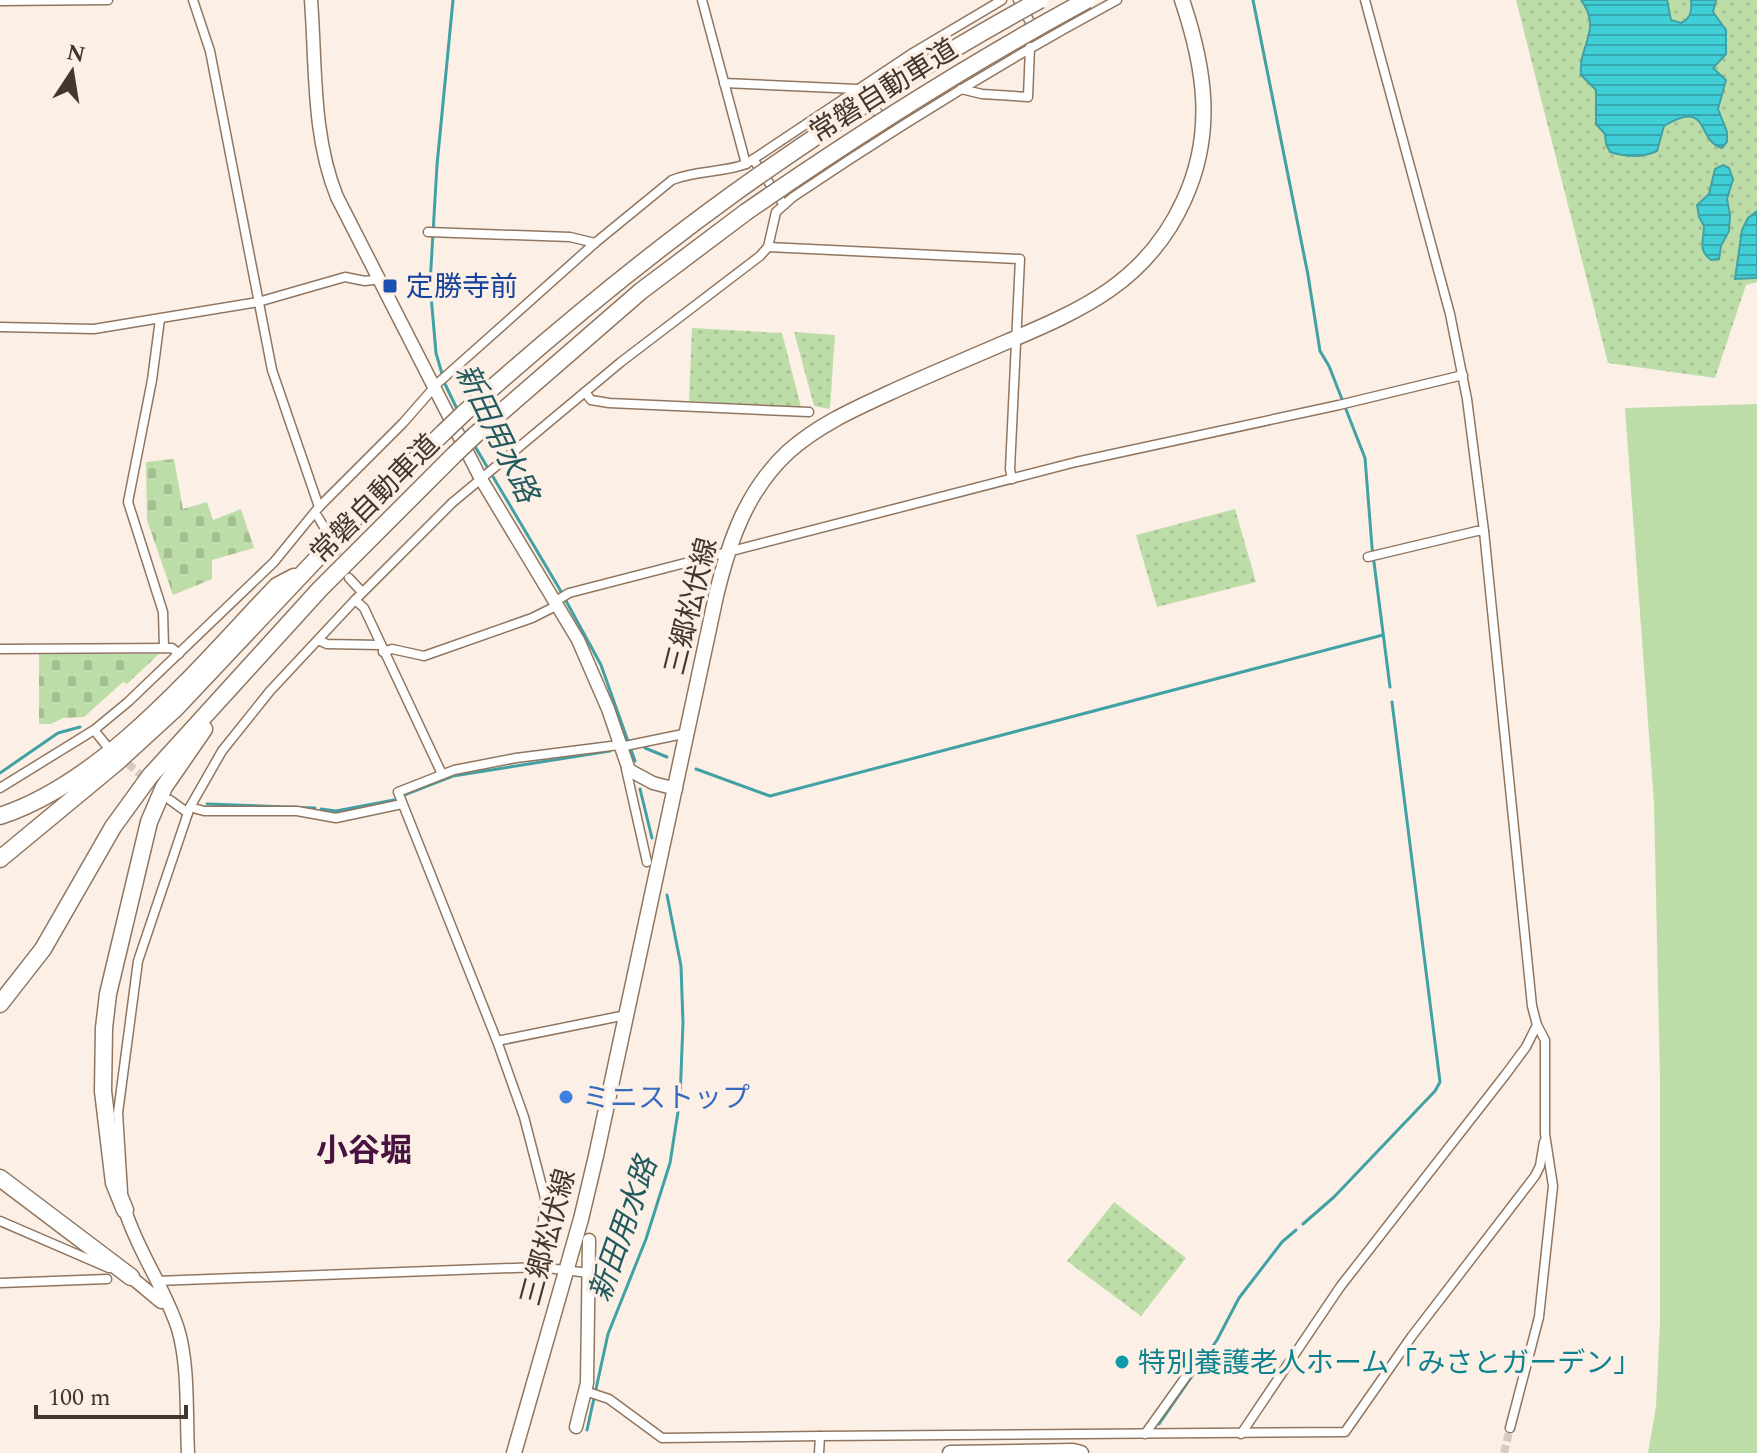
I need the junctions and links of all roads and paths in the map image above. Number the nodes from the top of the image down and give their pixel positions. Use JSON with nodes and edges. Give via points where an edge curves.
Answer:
{"nodes":[{"id":1,"x":108,"y":0,"type":"edge"},
{"id":2,"x":193,"y":0,"type":"edge"},
{"id":3,"x":311,"y":0,"type":"edge"},
{"id":4,"x":702,"y":0,"type":"edge"},
{"id":5,"x":1002,"y":0,"type":"edge"},
{"id":6,"x":1018,"y":0,"type":"edge"},
{"id":7,"x":1040,"y":0,"type":"edge"},
{"id":8,"x":1087,"y":0,"type":"edge"},
{"id":9,"x":1117,"y":0,"type":"edge"},
{"id":10,"x":1182,"y":0,"type":"edge"},
{"id":11,"x":1365,"y":0,"type":"edge"},
{"id":12,"x":0,"y":1,"type":"edge"},
{"id":13,"x":1041,"y":41,"type":"junction"},
{"id":14,"x":1030,"y":47,"type":"junction"},
{"id":15,"x":724,"y":83,"type":"junction"},
{"id":16,"x":857,"y":89,"type":"junction"},
{"id":17,"x":961,"y":89,"type":"junction"},
{"id":18,"x":892,"y":132,"type":"junction"},
{"id":19,"x":750,"y":161,"type":"junction"},
{"id":20,"x":784,"y":205,"type":"junction"},
{"id":21,"x":428,"y":232,"type":"dead end"},
{"id":22,"x":595,"y":243,"type":"junction"},
{"id":23,"x":768,"y":247,"type":"junction"},
{"id":24,"x":381,"y":279,"type":"junction"},
{"id":25,"x":258,"y":302,"type":"junction"},
{"id":26,"x":160,"y":319,"type":"junction"},
{"id":27,"x":0,"y":327,"type":"edge"},
{"id":28,"x":1015,"y":338,"type":"junction"},
{"id":29,"x":1463,"y":375,"type":"junction"},
{"id":30,"x":437,"y":386,"type":"junction"},
{"id":31,"x":585,"y":392,"type":"junction"},
{"id":32,"x":809,"y":412,"type":"dead end"},
{"id":33,"x":488,"y":474,"type":"junction"},
{"id":34,"x":1012,"y":479,"type":"junction"},
{"id":35,"x":319,"y":512,"type":"junction"},
{"id":36,"x":324,"y":527,"type":"tunnel mouth"},
{"id":37,"x":1484,"y":531,"type":"junction"},
{"id":38,"x":727,"y":554,"type":"junction"},
{"id":39,"x":1368,"y":557,"type":"dead end"},
{"id":40,"x":305,"y":572,"type":"junction"},
{"id":41,"x":349,"y":578,"type":"dead end"},
{"id":42,"x":362,"y":592,"type":"junction"},
{"id":43,"x":355,"y":600,"type":"junction"},
{"id":44,"x":557,"y":603,"type":"junction"},
{"id":45,"x":318,"y":640,"type":"junction"},
{"id":46,"x":164,"y":648,"type":"junction"},
{"id":47,"x":382,"y":648,"type":"junction"},
{"id":48,"x":0,"y":649,"type":"edge"},
{"id":49,"x":179,"y":654,"type":"junction"},
{"id":50,"x":251,"y":662,"type":"junction"},
{"id":51,"x":94,"y":730,"type":"junction"},
{"id":52,"x":688,"y":733,"type":"junction"},
{"id":53,"x":106,"y":745,"type":"dead end"},
{"id":54,"x":619,"y":746,"type":"junction"},
{"id":55,"x":624,"y":760,"type":"junction"},
{"id":56,"x":442,"y":774,"type":"junction"},
{"id":57,"x":0,"y":788,"type":"edge"},
{"id":58,"x":676,"y":789,"type":"junction"},
{"id":59,"x":170,"y":800,"type":"tunnel mouth"},
{"id":60,"x":402,"y":804,"type":"junction"},
{"id":61,"x":189,"y":810,"type":"junction"},
{"id":62,"x":0,"y":816,"type":"edge"},
{"id":63,"x":0,"y":859,"type":"edge"},
{"id":64,"x":647,"y":862,"type":"dead end"},
{"id":65,"x":0,"y":1004,"type":"edge"},
{"id":66,"x":627,"y":1015,"type":"junction"},
{"id":67,"x":1537,"y":1025,"type":"junction"},
{"id":68,"x":497,"y":1041,"type":"junction"},
{"id":69,"x":1545,"y":1134,"type":"junction"},
{"id":70,"x":0,"y":1178,"type":"edge"},
{"id":71,"x":125,"y":1210,"type":"junction"},
{"id":72,"x":0,"y":1221,"type":"edge"},
{"id":73,"x":589,"y":1240,"type":"dead end"},
{"id":74,"x":539,"y":1267,"type":"junction"},
{"id":75,"x":566,"y":1269,"type":"junction"},
{"id":76,"x":589,"y":1273,"type":"junction"},
{"id":77,"x":131,"y":1277,"type":"junction"},
{"id":78,"x":107,"y":1279,"type":"dead end"},
{"id":79,"x":156,"y":1281,"type":"junction"},
{"id":80,"x":0,"y":1283,"type":"edge"},
{"id":81,"x":173,"y":1317,"type":"junction"},
{"id":82,"x":1195,"y":1364,"type":"dead end"},
{"id":83,"x":585,"y":1391,"type":"junction"},
{"id":84,"x":576,"y":1427,"type":"dead end"},
{"id":85,"x":1510,"y":1428,"type":"tunnel mouth"},
{"id":86,"x":1145,"y":1434,"type":"junction"},
{"id":87,"x":1241,"y":1434,"type":"junction"},
{"id":88,"x":820,"y":1436,"type":"junction"},
{"id":89,"x":188,"y":1453,"type":"edge"},
{"id":90,"x":514,"y":1453,"type":"edge"},
{"id":91,"x":819,"y":1453,"type":"edge"},
{"id":92,"x":950,"y":1453,"type":"edge"},
{"id":93,"x":1081,"y":1453,"type":"edge"}],
"edges":[{"from":1,"to":12,"type":"street"},
{"from":2,"to":25,"type":"street","via":[[210,51]]},
{"from":3,"to":24,"type":"street","via":[[328,174]]},
{"from":4,"to":15,"type":"street"},
{"from":5,"to":16,"type":"street"},
{"from":6,"to":13,"type":"street"},
{"from":7,"to":40,"type":"highway","name":"常磐自動車道","bridge":true,"via":[[815,137],[626,275],[464,413]]},
{"from":8,"to":50,"type":"highway","name":"常磐自動車道","bridge":true,"via":[[999,48],[828,155],[641,291],[475,435]]},
{"from":9,"to":13,"type":"street"},
{"from":10,"to":28,"type":"main road","name":"三郷松伏線","via":[[1197,47],[1206,105],[1197,165],[1179,212],[1120,283],[1085,307]]},
{"from":11,"to":29,"type":"street"},
{"from":13,"to":14,"type":"street"},
{"from":14,"to":17,"type":"street"},
{"from":14,"to":17,"type":"street","via":[[1028,97]]},
{"from":15,"to":16,"type":"street"},
{"from":15,"to":19,"type":"street"},
{"from":16,"to":18,"type":"street"},
{"from":16,"to":19,"type":"street"},
{"from":17,"to":18,"type":"street"},
{"from":18,"to":20,"type":"street"},
{"from":19,"to":20,"type":"street"},
{"from":19,"to":22,"type":"street","via":[[672,180]]},
{"from":20,"to":23,"type":"street","via":[[776,212]]},
{"from":21,"to":22,"type":"street","via":[[570,237]]},
{"from":22,"to":30,"type":"street"},
{"from":23,"to":28,"type":"street","via":[[1020,259]]},
{"from":23,"to":31,"type":"street"},
{"from":24,"to":25,"type":"street","via":[[345,277]]},
{"from":24,"to":30,"type":"street"},
{"from":25,"to":26,"type":"street"},
{"from":25,"to":35,"type":"street","via":[[277,389]]},
{"from":26,"to":27,"type":"street","via":[[94,329]]},
{"from":26,"to":46,"type":"street","via":[[128,502],[163,612]]},
{"from":28,"to":34,"type":"street"},
{"from":28,"to":38,"type":"main road","name":"三郷松伏線","via":[[814,432],[756,489]]},
{"from":29,"to":34,"type":"street"},
{"from":29,"to":37,"type":"street"},
{"from":30,"to":33,"type":"street"},
{"from":30,"to":35,"type":"street"},
{"from":31,"to":32,"type":"street","via":[[591,400],[609,403]]},
{"from":31,"to":33,"type":"street"},
{"from":33,"to":42,"type":"street"},
{"from":33,"to":44,"type":"street"},
{"from":34,"to":38,"type":"street"},
{"from":35,"to":36,"type":"street"},
{"from":35,"to":49,"type":"street"},
{"from":37,"to":39,"type":"street"},
{"from":37,"to":67,"type":"street"},
{"from":38,"to":44,"type":"street","via":[[569,593]]},
{"from":38,"to":52,"type":"main road","name":"三郷松伏線"},
{"from":40,"to":62,"type":"highway","via":[[277,586],[167,702],[107,754],[39,800]]},
{"from":40,"to":63,"type":"highway","name":"常磐自動車道","via":[[176,708]]},
{"from":41,"to":42,"type":"street"},
{"from":42,"to":43,"type":"street"},
{"from":43,"to":45,"type":"street"},
{"from":43,"to":47,"type":"street"},
{"from":44,"to":47,"type":"street","via":[[532,618],[424,656]]},
{"from":44,"to":54,"type":"street","via":[[595,678]]},
{"from":45,"to":47,"type":"street"},
{"from":45,"to":61,"type":"street","via":[[222,751]]},
{"from":46,"to":48,"type":"street"},
{"from":46,"to":49,"type":"street"},
{"from":47,"to":56,"type":"street"},
{"from":49,"to":51,"type":"street"},
{"from":50,"to":65,"type":"highway","name":"常磐自動車道","via":[[132,799],[58,925]]},
{"from":50,"to":71,"type":"highway","via":[[174,771],[142,843],[104,1028],[103,1091],[114,1183]]},
{"from":51,"to":53,"type":"street"},
{"from":51,"to":57,"type":"street"},
{"from":52,"to":54,"type":"street"},
{"from":52,"to":58,"type":"main road","name":"三郷松伏線"},
{"from":54,"to":55,"type":"street"},
{"from":54,"to":56,"type":"street","via":[[516,758]]},
{"from":55,"to":58,"type":"street","via":[[636,776]]},
{"from":55,"to":64,"type":"street"},
{"from":56,"to":60,"type":"street","via":[[398,792]]},
{"from":58,"to":66,"type":"main road","name":"三郷松伏線"},
{"from":59,"to":61,"type":"street"},
{"from":60,"to":61,"type":"street","via":[[336,818],[297,811]]},
{"from":60,"to":68,"type":"street"},
{"from":61,"to":71,"type":"street","via":[[138,961],[118,1113]]},
{"from":66,"to":68,"type":"street"},
{"from":66,"to":75,"type":"main road","name":"三郷松伏線"},
{"from":67,"to":69,"type":"street","via":[[1545,1040]]},
{"from":67,"to":87,"type":"street","via":[[1506,1074],[1340,1287]]},
{"from":68,"to":74,"type":"street","via":[[545,1198]]},
{"from":69,"to":85,"type":"street","via":[[1553,1186],[1540,1303]]},
{"from":69,"to":87,"type":"street","via":[[1535,1176],[1345,1432]]},
{"from":70,"to":77,"type":"highway"},
{"from":71,"to":79,"type":"street"},
{"from":72,"to":77,"type":"street"},
{"from":73,"to":76,"type":"street"},
{"from":74,"to":75,"type":"street"},
{"from":74,"to":79,"type":"street"},
{"from":75,"to":76,"type":"street"},
{"from":75,"to":90,"type":"main road","name":"三郷松伏線"},
{"from":76,"to":83,"type":"street"},
{"from":77,"to":81,"type":"street"},
{"from":78,"to":80,"type":"street"},
{"from":79,"to":81,"type":"street"},
{"from":81,"to":89,"type":"street","via":[[182,1350]]},
{"from":82,"to":86,"type":"street"},
{"from":83,"to":84,"type":"street"},
{"from":83,"to":88,"type":"street","via":[[602,1395],[662,1438]]},
{"from":86,"to":87,"type":"street"},
{"from":86,"to":88,"type":"street"},
{"from":88,"to":91,"type":"street"},
{"from":92,"to":93,"type":"main road"}]}
